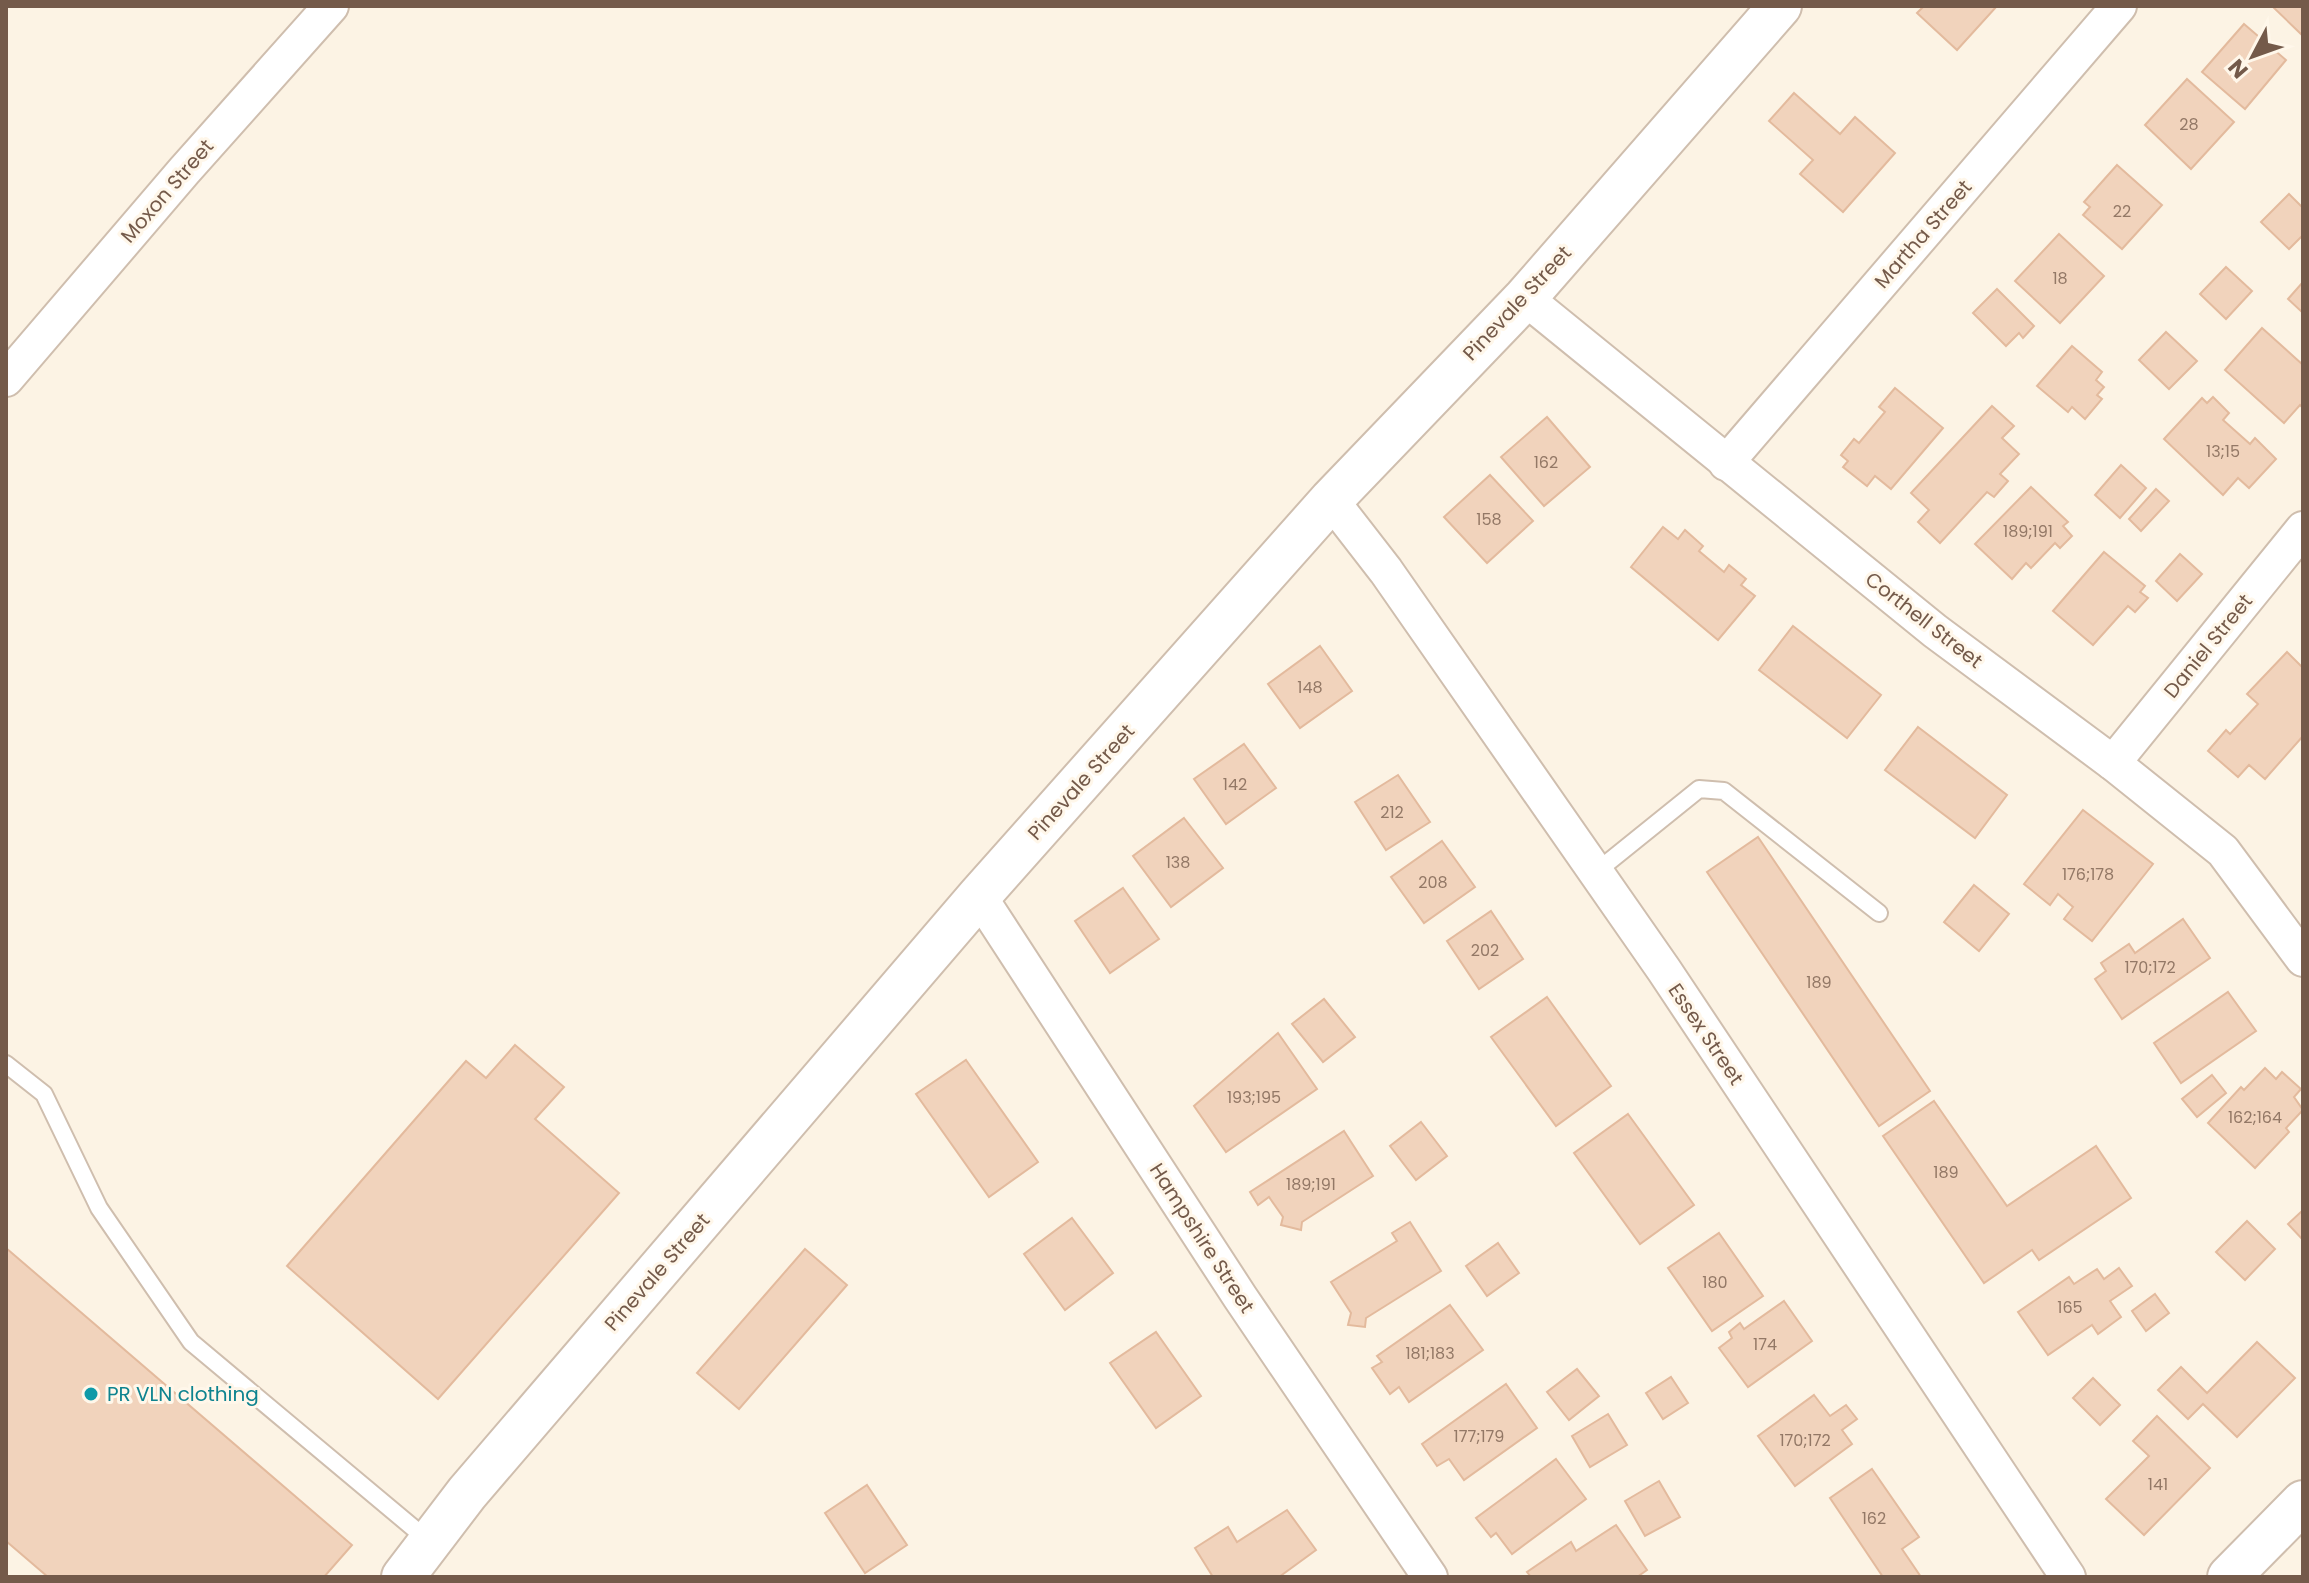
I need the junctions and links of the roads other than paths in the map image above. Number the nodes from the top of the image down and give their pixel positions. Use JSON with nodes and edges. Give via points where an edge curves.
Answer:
{"nodes":[{"id":1,"x":331,"y":6,"type":"edge"},
{"id":2,"x":1780,"y":6,"type":"edge"},
{"id":3,"x":2119,"y":6,"type":"edge"},
{"id":4,"x":1525,"y":298,"type":"junction"},
{"id":5,"x":6,"y":379,"type":"edge"},
{"id":6,"x":1726,"y":463,"type":"junction"},
{"id":7,"x":1331,"y":500,"type":"junction"},
{"id":8,"x":2303,"y":529,"type":"edge"},
{"id":9,"x":2113,"y":763,"type":"junction"},
{"id":10,"x":1596,"y":872,"type":"junction"},
{"id":11,"x":979,"y":896,"type":"junction"},
{"id":12,"x":1879,"y":913,"type":"dead end"},
{"id":13,"x":2303,"y":959,"type":"edge"},
{"id":14,"x":6,"y":1064,"type":"edge"},
{"id":15,"x":2303,"y":1502,"type":"edge"},
{"id":16,"x":430,"y":1542,"type":"junction"},
{"id":17,"x":403,"y":1577,"type":"edge"},
{"id":18,"x":1430,"y":1577,"type":"edge"},
{"id":19,"x":2068,"y":1577,"type":"edge"},
{"id":20,"x":2229,"y":1577,"type":"edge"}],
"edges":[{"from":1,"to":5,"type":"street","name":"Moxon Street"},
{"from":2,"to":4,"type":"street","name":"Pinevale Street"},
{"from":3,"to":6,"type":"street","name":"Martha Street"},
{"from":4,"to":6,"type":"street","name":"Corthell Street"},
{"from":4,"to":7,"type":"street","name":"Pinevale Street"},
{"from":6,"to":9,"type":"street","name":"Corthell Street","via":[[1935,631]]},
{"from":7,"to":10,"type":"street","name":"Essex Street"},
{"from":7,"to":11,"type":"street","name":"Pinevale Street"},
{"from":8,"to":9,"type":"street","name":"Daniel Street"},
{"from":9,"to":13,"type":"street","name":"Corthell Street","via":[[2223,851]]},
{"from":10,"to":12,"type":"lane","via":[[1699,789],[1724,791]]},
{"from":10,"to":19,"type":"street","name":"Essex Street"},
{"from":11,"to":16,"type":"street","name":"Pinevale Street"},
{"from":11,"to":18,"type":"street","name":"Hampshire Street"},
{"from":14,"to":16,"type":"lane","via":[[44,1094],[99,1208],[191,1342]]},
{"from":15,"to":20,"type":"street"},
{"from":16,"to":17,"type":"street","name":"Pinevale Street"}]}
